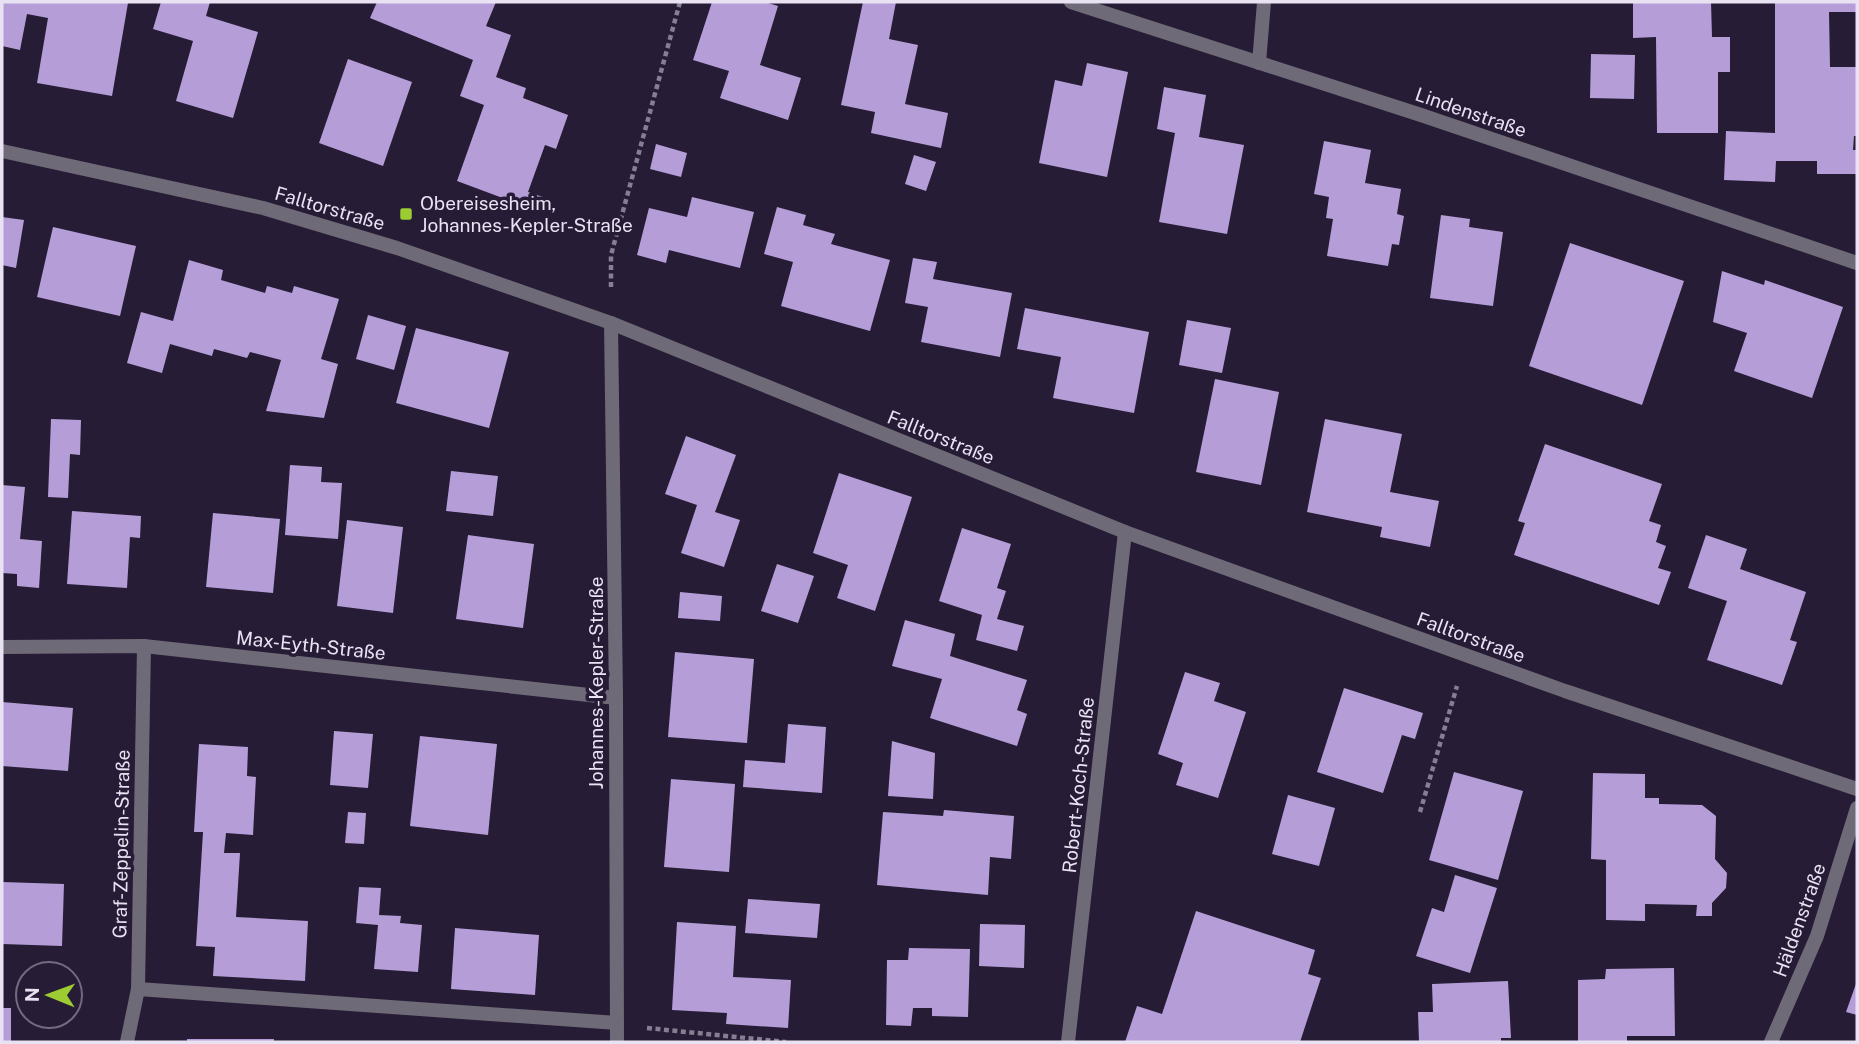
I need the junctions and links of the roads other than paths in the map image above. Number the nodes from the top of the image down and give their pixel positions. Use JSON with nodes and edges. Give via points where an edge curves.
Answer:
{"nodes":[{"id":1,"x":1071,"y":2,"type":"edge"},
{"id":2,"x":1264,"y":2,"type":"edge"},
{"id":3,"x":1259,"y":63,"type":"junction"},
{"id":4,"x":2,"y":151,"type":"edge"},
{"id":5,"x":1857,"y":263,"type":"edge"},
{"id":6,"x":611,"y":323,"type":"junction"},
{"id":7,"x":1125,"y":532,"type":"junction"},
{"id":8,"x":144,"y":646,"type":"junction"},
{"id":9,"x":2,"y":647,"type":"edge"},
{"id":10,"x":616,"y":698,"type":"junction"},
{"id":11,"x":1857,"y":789,"type":"edge"},
{"id":12,"x":1857,"y":808,"type":"edge"},
{"id":13,"x":138,"y":989,"type":"junction"},
{"id":14,"x":617,"y":1023,"type":"junction"},
{"id":15,"x":127,"y":1042,"type":"edge"},
{"id":16,"x":617,"y":1042,"type":"edge"},
{"id":17,"x":1068,"y":1042,"type":"edge"},
{"id":18,"x":1771,"y":1042,"type":"edge"}],
"edges":[{"from":1,"to":3,"type":"street","name":"Lindenstraße"},
{"from":2,"to":3,"type":"street"},
{"from":3,"to":5,"type":"street","name":"Lindenstraße"},
{"from":4,"to":6,"type":"street","name":"Falltorstraße","via":[[263,208],[397,248]]},
{"from":6,"to":7,"type":"street","name":"Falltorstraße"},
{"from":6,"to":10,"type":"street","name":"Johannes-Kepler-Straße"},
{"from":7,"to":11,"type":"street","name":"Falltorstraße","via":[[1565,691]]},
{"from":7,"to":17,"type":"street","name":"Robert-Koch-Straße"},
{"from":8,"to":9,"type":"street","name":"Max-Eyth-Straße"},
{"from":8,"to":10,"type":"street","name":"Max-Eyth-Straße"},
{"from":8,"to":13,"type":"street","name":"Graf-Zeppelin-Straße"},
{"from":10,"to":14,"type":"street","name":"Johannes-Kepler-Straße"},
{"from":12,"to":18,"type":"street","name":"Häldenstraße","via":[[1817,936]]},
{"from":13,"to":14,"type":"street"},
{"from":13,"to":15,"type":"street","name":"Graf-Zeppelin-Straße"},
{"from":14,"to":16,"type":"street","name":"Johannes-Kepler-Straße"}]}
